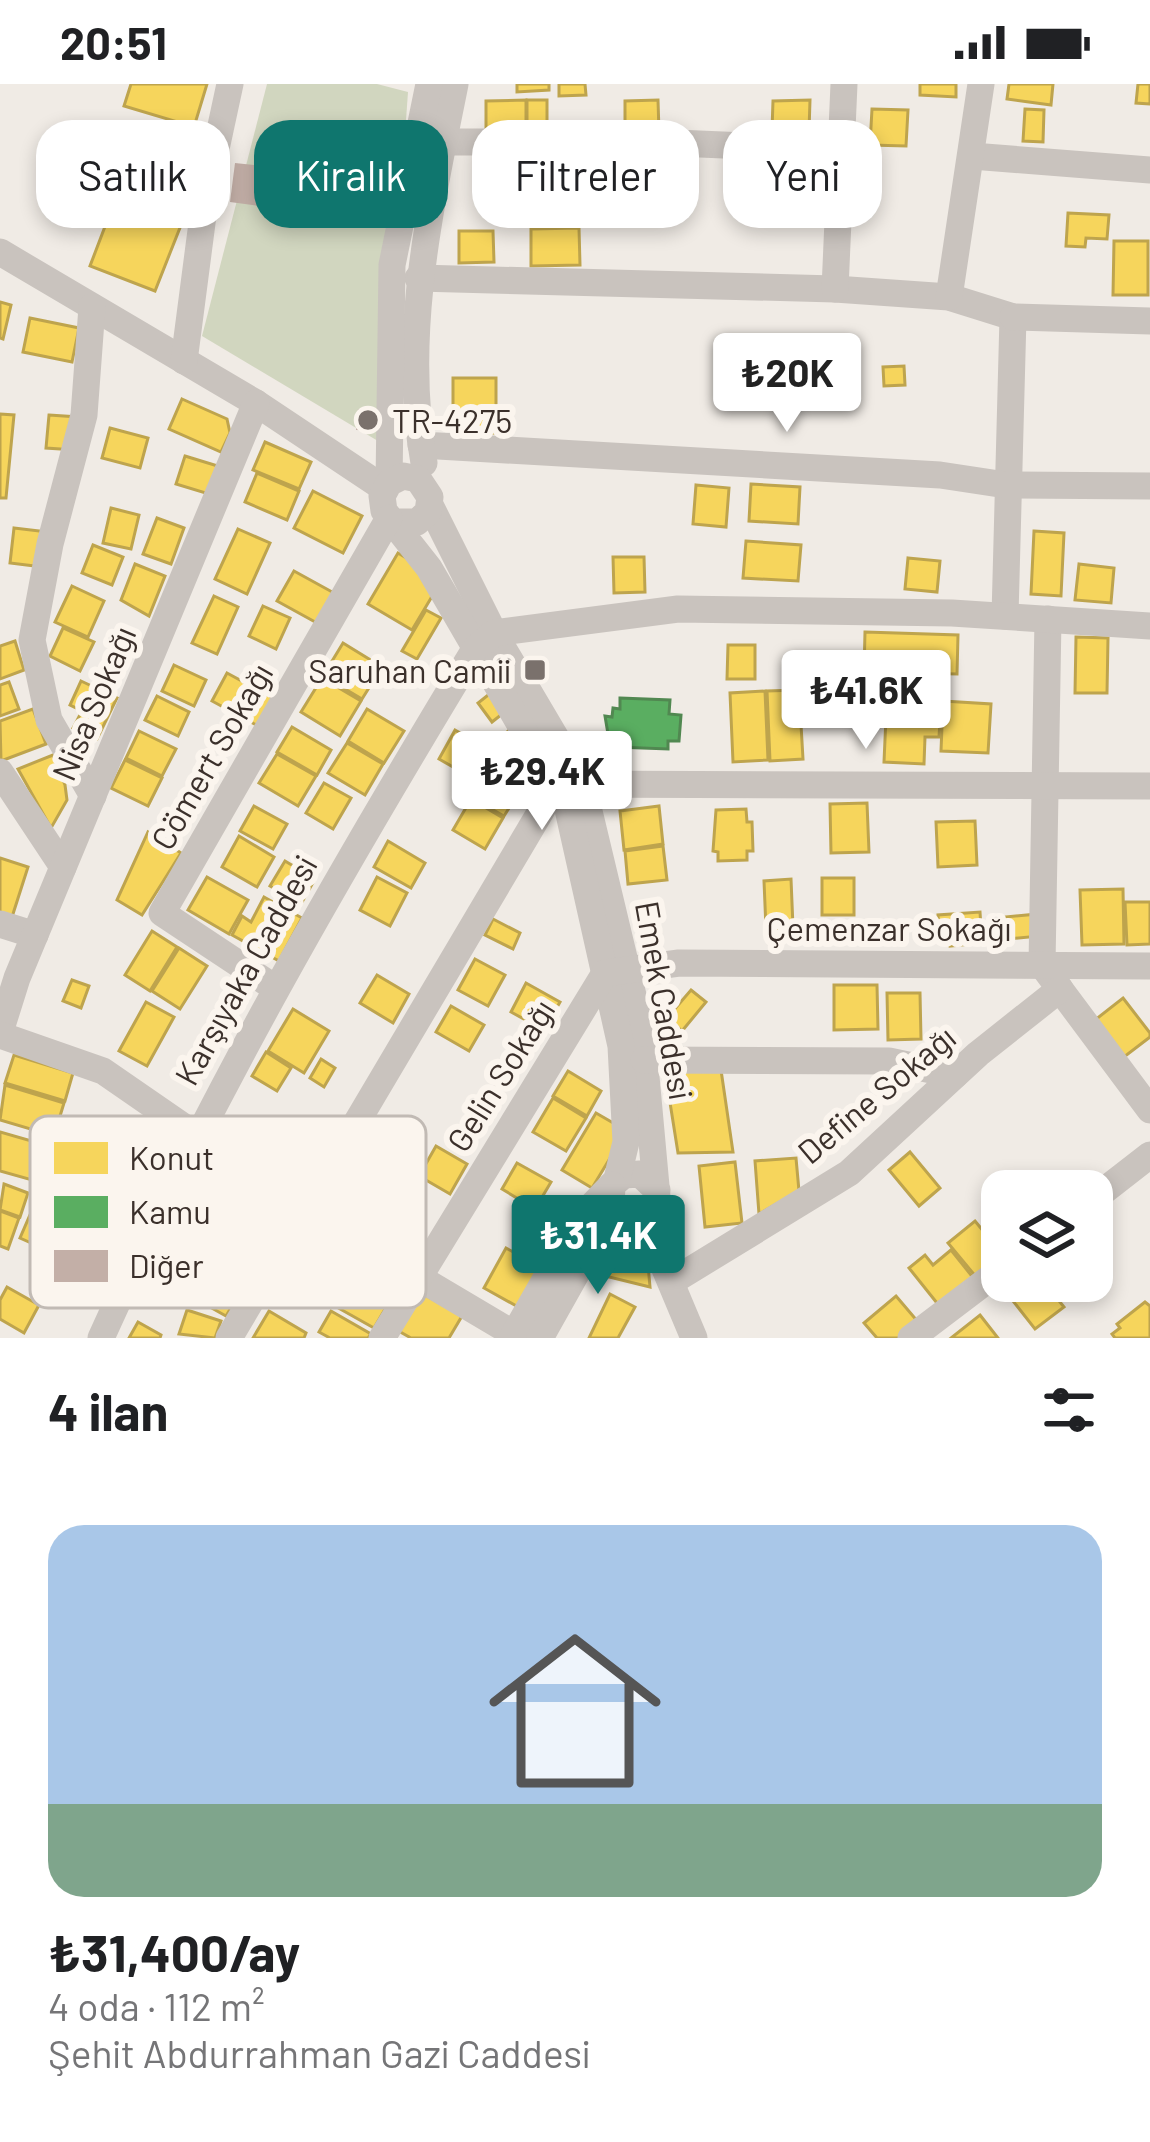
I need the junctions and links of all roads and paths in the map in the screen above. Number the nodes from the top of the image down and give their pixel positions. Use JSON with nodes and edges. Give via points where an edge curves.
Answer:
{"nodes":[{"id":1,"x":230,"y":84,"type":"edge"},
{"id":2,"x":429,"y":84,"type":"edge"},
{"id":3,"x":454,"y":84,"type":"edge"},
{"id":4,"x":844,"y":84,"type":"edge"},
{"id":5,"x":981,"y":84,"type":"edge"},
{"id":6,"x":447,"y":120,"type":"edge"},
{"id":7,"x":842,"y":120,"type":"edge"},
{"id":8,"x":448,"y":142,"type":"edge"},
{"id":9,"x":723,"y":145,"type":"edge"},
{"id":10,"x":972,"y":156,"type":"junction"},
{"id":11,"x":1150,"y":170,"type":"edge"},
{"id":12,"x":427,"y":228,"type":"edge"},
{"id":13,"x":838,"y":228,"type":"edge"},
{"id":14,"x":0,"y":252,"type":"edge"},
{"id":15,"x":418,"y":278,"type":"junction"},
{"id":16,"x":835,"y":289,"type":"junction"},
{"id":17,"x":949,"y":297,"type":"junction"},
{"id":18,"x":92,"y":307,"type":"junction"},
{"id":19,"x":1012,"y":317,"type":"junction"},
{"id":20,"x":1150,"y":321,"type":"edge"},
{"id":21,"x":184,"y":361,"type":"junction"},
{"id":22,"x":256,"y":403,"type":"junction"},
{"id":23,"x":421,"y":445,"type":"junction"},
{"id":24,"x":1006,"y":485,"type":"junction"},
{"id":25,"x":387,"y":486,"type":"junction"},
{"id":26,"x":1150,"y":486,"type":"edge"},
{"id":27,"x":430,"y":501,"type":"junction"},
{"id":28,"x":392,"y":520,"type":"junction"},
{"id":29,"x":1005,"y":616,"type":"junction"},
{"id":30,"x":1048,"y":619,"type":"junction"},
{"id":31,"x":1150,"y":626,"type":"edge"},
{"id":32,"x":485,"y":641,"type":"junction"},
{"id":33,"x":0,"y":772,"type":"edge"},
{"id":34,"x":569,"y":783,"type":"junction"},
{"id":35,"x":1044,"y":784,"type":"junction"},
{"id":36,"x":1150,"y":786,"type":"edge"},
{"id":37,"x":93,"y":796,"type":"junction"},
{"id":38,"x":63,"y":867,"type":"junction"},
{"id":39,"x":0,"y":924,"type":"edge"},
{"id":40,"x":35,"y":935,"type":"junction"},
{"id":41,"x":1042,"y":965,"type":"junction"},
{"id":42,"x":1150,"y":966,"type":"edge"},
{"id":43,"x":616,"y":972,"type":"junction"},
{"id":44,"x":275,"y":988,"type":"junction"},
{"id":45,"x":1060,"y":989,"type":"junction"},
{"id":46,"x":0,"y":1034,"type":"edge"},
{"id":47,"x":644,"y":1060,"type":"junction"},
{"id":48,"x":955,"y":1076,"type":"junction"},
{"id":49,"x":1150,"y":1110,"type":"edge"},
{"id":50,"x":169,"y":1116,"type":"edge"},
{"id":51,"x":206,"y":1116,"type":"edge"},
{"id":52,"x":361,"y":1116,"type":"edge"},
{"id":53,"x":1150,"y":1155,"type":"edge"},
{"id":54,"x":615,"y":1182,"type":"junction"},
{"id":55,"x":1113,"y":1184,"type":"edge"},
{"id":56,"x":657,"y":1190,"type":"junction"},
{"id":57,"x":636,"y":1220,"type":"junction"},
{"id":58,"x":426,"y":1264,"type":"edge"},
{"id":59,"x":671,"y":1282,"type":"junction"},
{"id":60,"x":426,"y":1283,"type":"edge"},
{"id":61,"x":981,"y":1285,"type":"edge"},
{"id":62,"x":114,"y":1308,"type":"edge"},
{"id":63,"x":247,"y":1308,"type":"edge"},
{"id":64,"x":400,"y":1308,"type":"edge"},
{"id":65,"x":522,"y":1337,"type":"edge"},
{"id":66,"x":100,"y":1338,"type":"edge"},
{"id":67,"x":230,"y":1338,"type":"edge"},
{"id":68,"x":382,"y":1338,"type":"edge"},
{"id":69,"x":694,"y":1338,"type":"edge"},
{"id":70,"x":911,"y":1338,"type":"edge"}],
"edges":[{"from":1,"to":21,"type":"street"},
{"from":2,"to":25,"type":"street","via":[[392,266]]},
{"from":3,"to":6,"type":"street","name":"Emek Caddesi"},
{"from":4,"to":7,"type":"street"},
{"from":5,"to":10,"type":"street"},
{"from":8,"to":9,"type":"street"},
{"from":10,"to":11,"type":"street"},
{"from":10,"to":17,"type":"street"},
{"from":12,"to":15,"type":"street","name":"Emek Caddesi"},
{"from":13,"to":16,"type":"street"},
{"from":14,"to":18,"type":"street"},
{"from":15,"to":16,"type":"street"},
{"from":15,"to":23,"type":"street","name":"Emek Caddesi"},
{"from":16,"to":17,"type":"street"},
{"from":17,"to":19,"type":"street"},
{"from":18,"to":21,"type":"street"},
{"from":18,"to":37,"type":"street","via":[[84,415],[32,640],[49,720]]},
{"from":19,"to":20,"type":"street"},
{"from":19,"to":24,"type":"street"},
{"from":21,"to":22,"type":"street"},
{"from":22,"to":25,"type":"street"},
{"from":22,"to":37,"type":"street","name":"Nisa Sokağı"},
{"from":23,"to":24,"type":"street"},
{"from":23,"to":27,"type":"street","name":"Emek Caddesi"},
{"from":24,"to":26,"type":"street"},
{"from":24,"to":29,"type":"street"},
{"from":25,"to":27,"type":"street","via":[[410,476],[424,483]]},
{"from":25,"to":28,"type":"street","via":[[382,504]]},
{"from":27,"to":28,"type":"street","via":[[417,522]]},
{"from":27,"to":32,"type":"street","name":"Emek Caddesi"},
{"from":28,"to":32,"type":"street","name":"Emek Caddesi"},
{"from":28,"to":44,"type":"street","name":"Cömert Sokağı","via":[[162,913]]},
{"from":29,"to":30,"type":"street"},
{"from":29,"to":32,"type":"street","via":[[678,609]]},
{"from":30,"to":31,"type":"street"},
{"from":30,"to":35,"type":"street"},
{"from":32,"to":34,"type":"street","name":"Emek Caddesi"},
{"from":32,"to":44,"type":"street","name":"Karşıyaka Caddesi"},
{"from":33,"to":38,"type":"street"},
{"from":34,"to":35,"type":"street"},
{"from":34,"to":43,"type":"street","name":"Emek Caddesi"},
{"from":34,"to":52,"type":"street"},
{"from":35,"to":36,"type":"street"},
{"from":35,"to":41,"type":"street"},
{"from":37,"to":38,"type":"street","name":"Nisa Sokağı"},
{"from":38,"to":40,"type":"street","name":"Nisa Sokağı"},
{"from":39,"to":40,"type":"street"},
{"from":40,"to":46,"type":"street","name":"Nisa Sokağı"},
{"from":41,"to":42,"type":"street","name":"Çemenzar Sokağı"},
{"from":41,"to":43,"type":"street","name":"Çemenzar Sokağı","via":[[679,963]]},
{"from":41,"to":45,"type":"street"},
{"from":43,"to":47,"type":"street","name":"Emek Caddesi"},
{"from":43,"to":54,"type":"street","name":"Emek Caddesi","via":[[626,1142]]},
{"from":43,"to":58,"type":"street","name":"Gelin Sokağı"},
{"from":44,"to":51,"type":"street","name":"Karşıyaka Caddesi"},
{"from":45,"to":48,"type":"street","name":"Define Sokağı"},
{"from":45,"to":49,"type":"street"},
{"from":46,"to":50,"type":"street","via":[[103,1071]]},
{"from":47,"to":48,"type":"street","via":[[889,1061]]},
{"from":47,"to":56,"type":"street","name":"Emek Caddesi"},
{"from":48,"to":59,"type":"street","name":"Define Sokağı","via":[[849,1173]]},
{"from":53,"to":55,"type":"street"},
{"from":54,"to":56,"type":"street","via":[[640,1174]]},
{"from":54,"to":57,"type":"street","via":[[611,1207]]},
{"from":54,"to":65,"type":"street","via":[[581,1216]]},
{"from":56,"to":57,"type":"street","via":[[654,1210]]},
{"from":57,"to":59,"type":"street"},
{"from":57,"to":65,"type":"street","via":[[599,1233]]},
{"from":59,"to":69,"type":"street"},
{"from":60,"to":65,"type":"street"},
{"from":61,"to":70,"type":"street"},
{"from":62,"to":66,"type":"street","name":"Karşıyaka Caddesi"},
{"from":63,"to":67,"type":"street"},
{"from":64,"to":68,"type":"street","name":"Gelin Sokağı"}]}
